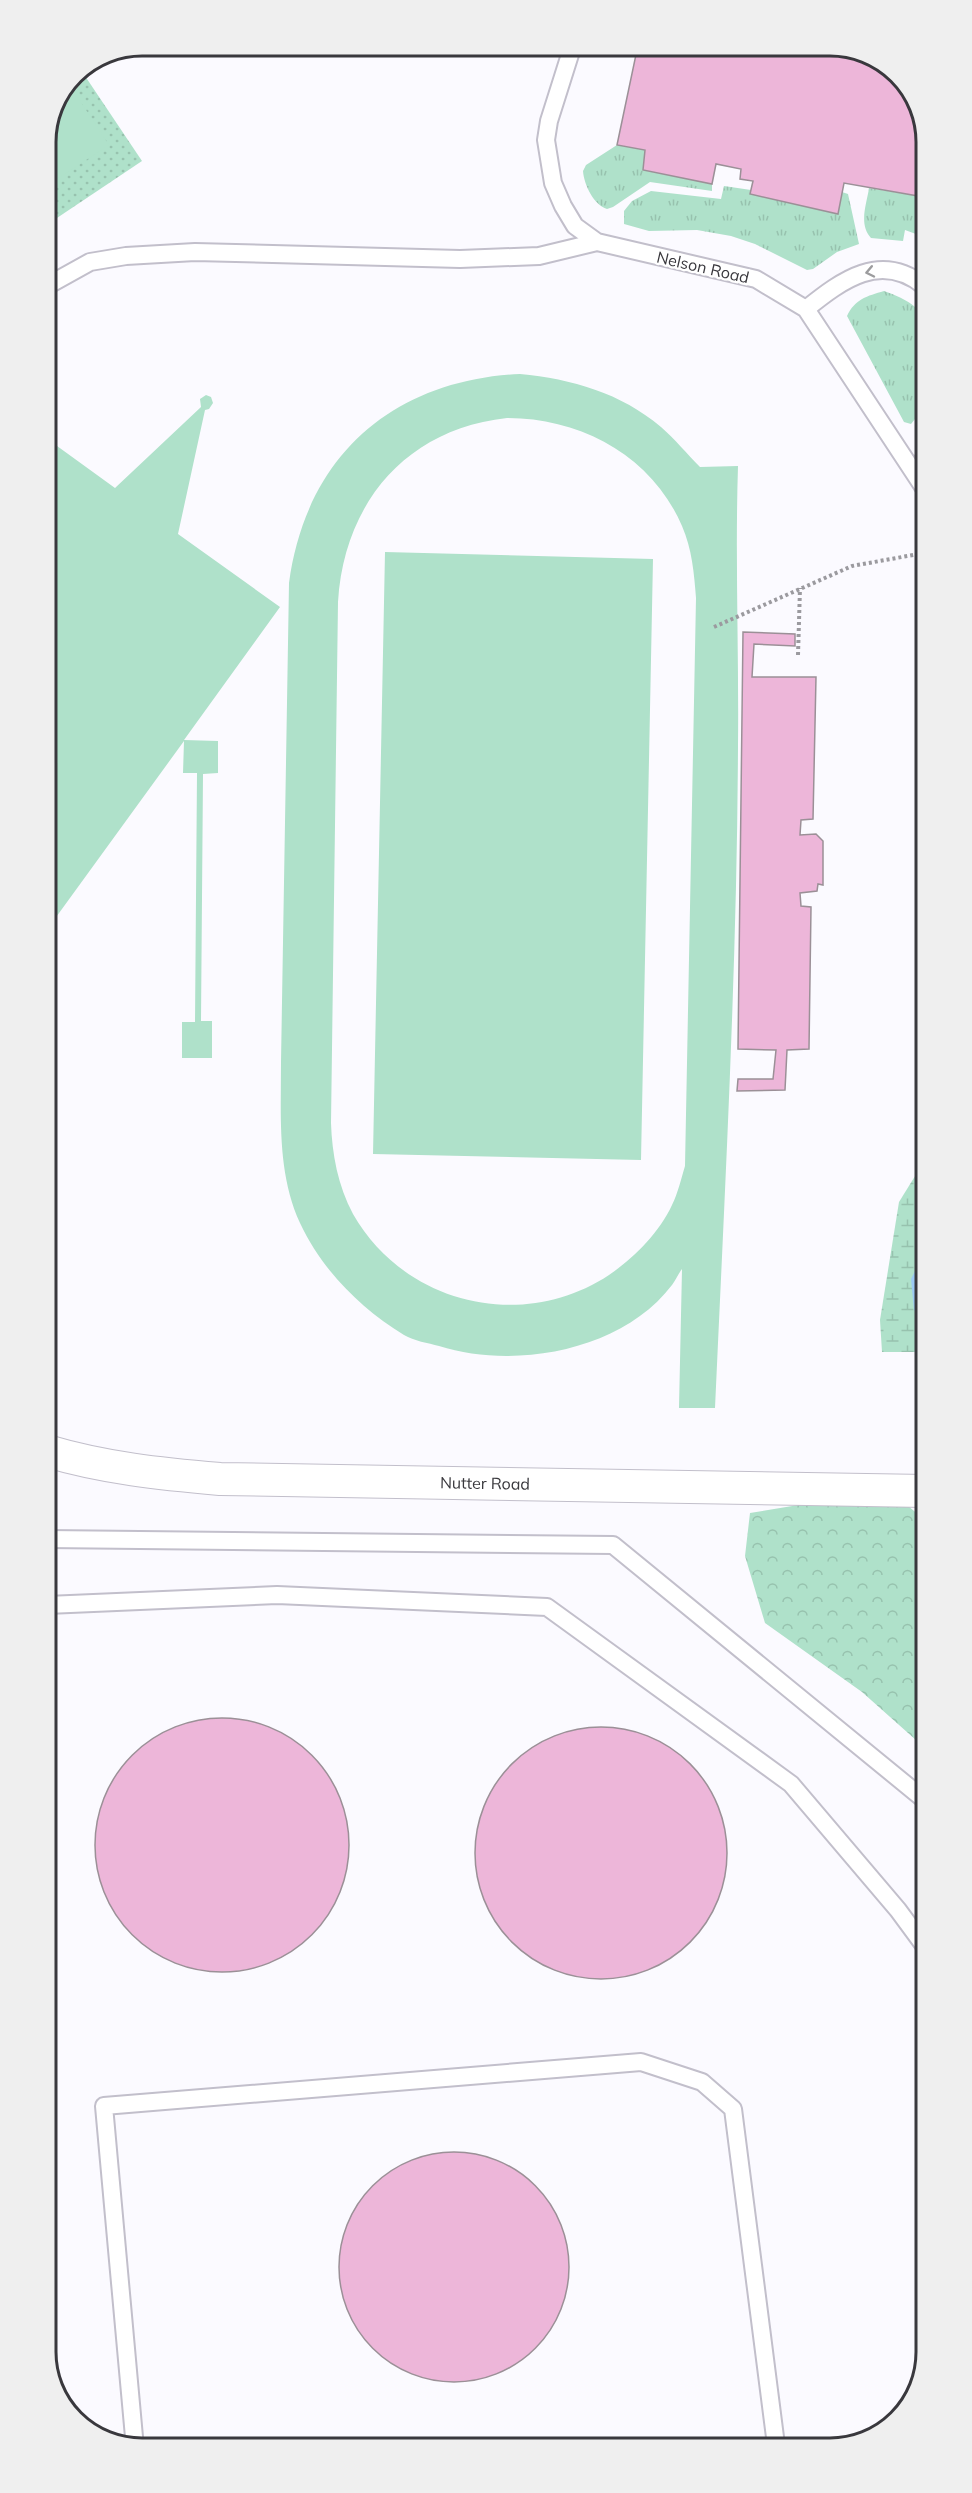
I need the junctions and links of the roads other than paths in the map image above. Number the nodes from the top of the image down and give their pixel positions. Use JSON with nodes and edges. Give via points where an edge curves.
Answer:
{"nodes":[{"id":1,"x":570,"y":56,"type":"edge"},
{"id":2,"x":597,"y":242,"type":"junction"},
{"id":3,"x":916,"y":279,"type":"edge"},
{"id":4,"x":56,"y":281,"type":"edge"},
{"id":5,"x":806,"y":309,"type":"junction"},
{"id":6,"x":916,"y":475,"type":"edge"},
{"id":7,"x":56,"y":1454,"type":"edge"},
{"id":8,"x":916,"y":1491,"type":"edge"},
{"id":9,"x":56,"y":1539,"type":"edge"},
{"id":10,"x":56,"y":1605,"type":"edge"},
{"id":11,"x":916,"y":1793,"type":"edge"},
{"id":12,"x":916,"y":1934,"type":"edge"},
{"id":13,"x":134,"y":2437,"type":"edge"},
{"id":14,"x":775,"y":2438,"type":"edge"}],
"edges":[{"from":1,"to":2,"type":"lane","name":"Nelson Road","via":[[546,140],[553,183],[563,206],[575,226]]},
{"from":2,"to":4,"type":"lane","via":[[538,256],[460,259],[195,252],[126,256],[90,262]]},
{"from":2,"to":5,"type":"lane","name":"Nelson Road","via":[[756,279]]},
{"from":3,"to":5,"type":"lane","one_way":true,"via":[[878,270],[854,276]]},
{"from":5,"to":6,"type":"lane","name":"Nelson Road"},
{"from":7,"to":8,"type":"street","name":"Nutter Road","via":[[151,1473],[220,1479]]},
{"from":9,"to":11,"type":"lane","via":[[613,1545]]},
{"from":10,"to":12,"type":"lane","via":[[277,1595],[547,1607],[791,1784]]},
{"from":13,"to":14,"type":"lane","via":[[104,2106],[641,2062],[702,2082],[733,2109]]}]}
